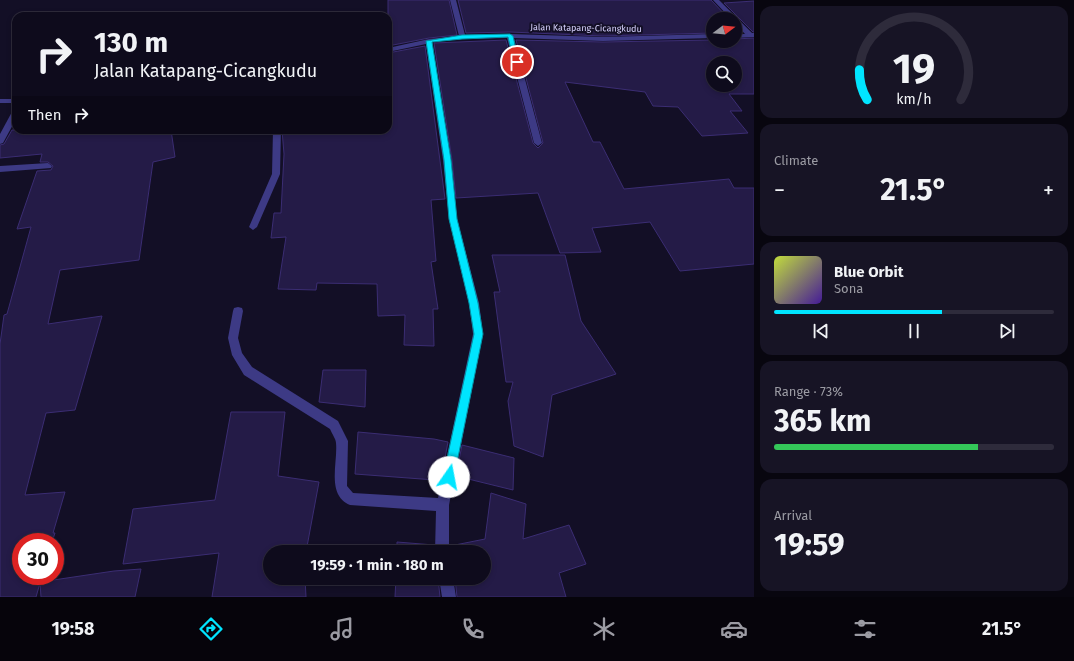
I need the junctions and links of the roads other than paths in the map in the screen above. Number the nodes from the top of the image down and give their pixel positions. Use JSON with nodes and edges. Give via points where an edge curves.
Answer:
{"nodes":[{"id":1,"x":453,"y":0,"type":"edge"},
{"id":2,"x":716,"y":0,"type":"edge"},
{"id":3,"x":728,"y":12,"type":"edge"},
{"id":4,"x":742,"y":26,"type":"edge"},
{"id":5,"x":752,"y":35,"type":"edge"},
{"id":6,"x":510,"y":36,"type":"junction"},
{"id":7,"x":706,"y":36,"type":"edge"},
{"id":8,"x":742,"y":36,"type":"edge"},
{"id":9,"x":462,"y":37,"type":"junction"},
{"id":10,"x":429,"y":41,"type":"junction"},
{"id":11,"x":392,"y":49,"type":"edge"},
{"id":12,"x":0,"y":101,"type":"edge"},
{"id":13,"x":12,"y":101,"type":"edge"},
{"id":14,"x":12,"y":119,"type":"edge"},
{"id":15,"x":277,"y":134,"type":"edge"},
{"id":16,"x":0,"y":141,"type":"edge"},
{"id":17,"x":538,"y":143,"type":"dead end"},
{"id":18,"x":48,"y":166,"type":"dead end"},
{"id":19,"x":0,"y":169,"type":"edge"},
{"id":20,"x":253,"y":227,"type":"dead end"},
{"id":21,"x":238,"y":311,"type":"dead end"},
{"id":22,"x":443,"y":505,"type":"junction"},
{"id":23,"x":442,"y":545,"type":"edge"},
{"id":24,"x":447,"y":585,"type":"edge"},
{"id":25,"x":449,"y":597,"type":"edge"}],
"edges":[{"from":1,"to":9,"type":"street"},
{"from":2,"to":3,"type":"street"},
{"from":4,"to":5,"type":"street"},
{"from":5,"to":8,"type":"street"},
{"from":6,"to":7,"type":"street","name":"Jalan Katapang-Cicangkudu","via":[[603,39]]},
{"from":6,"to":9,"type":"street","name":"Jalan Katapang-Cicangkudu"},
{"from":6,"to":17,"type":"street"},
{"from":9,"to":10,"type":"street","name":"Jalan Katapang-Cicangkudu"},
{"from":10,"to":11,"type":"street","name":"Jalan Katapang-Cicangkudu"},
{"from":10,"to":22,"type":"street","via":[[453,219],[474,303],[478,334]]},
{"from":12,"to":13,"type":"street"},
{"from":14,"to":16,"type":"street"},
{"from":15,"to":20,"type":"street","via":[[276,174]]},
{"from":18,"to":19,"type":"street"},
{"from":21,"to":22,"type":"street","via":[[233,338],[237,355],[248,371],[334,425],[342,440],[341,488],[350,499]]},
{"from":22,"to":23,"type":"street"},
{"from":24,"to":25,"type":"street"}]}
